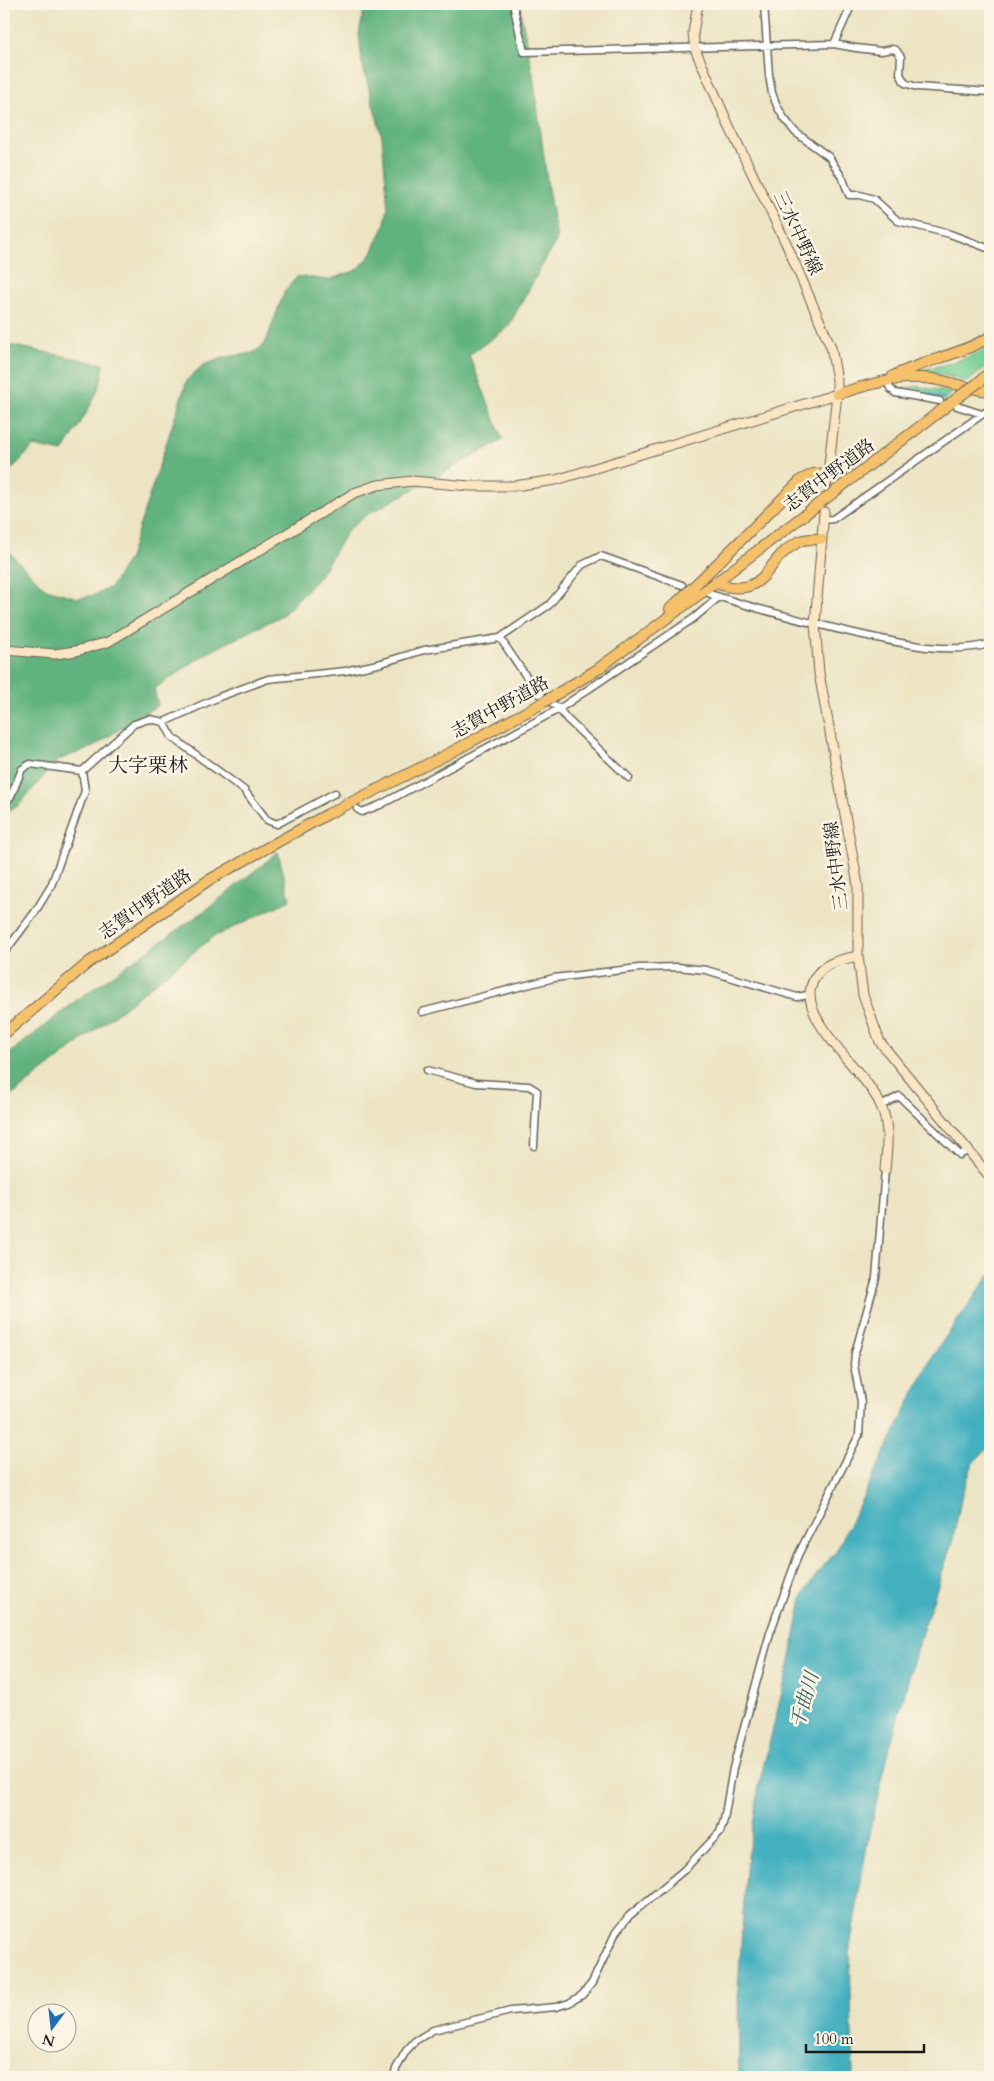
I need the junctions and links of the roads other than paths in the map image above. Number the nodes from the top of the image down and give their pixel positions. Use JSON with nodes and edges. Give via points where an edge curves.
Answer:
{"nodes":[{"id":1,"x":513,"y":4,"type":"edge"},
{"id":2,"x":698,"y":4,"type":"edge"},
{"id":3,"x":764,"y":4,"type":"edge"},
{"id":4,"x":852,"y":4,"type":"edge"},
{"id":5,"x":766,"y":44,"type":"junction"},
{"id":6,"x":834,"y":44,"type":"junction"},
{"id":7,"x":695,"y":49,"type":"junction"},
{"id":8,"x":990,"y":92,"type":"edge"},
{"id":9,"x":990,"y":249,"type":"edge"},
{"id":10,"x":990,"y":337,"type":"edge"},
{"id":11,"x":990,"y":372,"type":"edge"},
{"id":12,"x":886,"y":380,"type":"junction"},
{"id":13,"x":990,"y":391,"type":"edge"},
{"id":14,"x":837,"y":394,"type":"junction"},
{"id":15,"x":940,"y":401,"type":"dead end"},
{"id":16,"x":959,"y":401,"type":"junction"},
{"id":17,"x":986,"y":412,"type":"edge"},
{"id":18,"x":827,"y":478,"type":"joint"},
{"id":19,"x":823,"y":516,"type":"joint"},
{"id":20,"x":821,"y":539,"type":"junction"},
{"id":21,"x":715,"y":582,"type":"junction"},
{"id":22,"x":682,"y":585,"type":"dead end"},
{"id":23,"x":710,"y":594,"type":"dead end"},
{"id":24,"x":719,"y":597,"type":"junction"},
{"id":25,"x":815,"y":624,"type":"junction"},
{"id":26,"x":649,"y":631,"type":"junction"},
{"id":27,"x":500,"y":638,"type":"junction"},
{"id":28,"x":990,"y":644,"type":"edge"},
{"id":29,"x":4,"y":650,"type":"edge"},
{"id":30,"x":559,"y":709,"type":"junction"},
{"id":31,"x":164,"y":722,"type":"junction"},
{"id":32,"x":82,"y":771,"type":"junction"},
{"id":33,"x":629,"y":778,"type":"dead end"},
{"id":34,"x":335,"y":793,"type":"dead end"},
{"id":35,"x":4,"y":804,"type":"edge"},
{"id":36,"x":357,"y":809,"type":"dead end"},
{"id":37,"x":4,"y":953,"type":"edge"},
{"id":38,"x":858,"y":956,"type":"junction"},
{"id":39,"x":808,"y":995,"type":"junction"},
{"id":40,"x":422,"y":1012,"type":"dead end"},
{"id":41,"x":4,"y":1034,"type":"edge"},
{"id":42,"x":427,"y":1070,"type":"dead end"},
{"id":43,"x":881,"y":1106,"type":"junction"},
{"id":44,"x":534,"y":1146,"type":"dead end"},
{"id":45,"x":968,"y":1150,"type":"junction"},
{"id":46,"x":885,"y":1170,"type":"joint"},
{"id":47,"x":990,"y":1177,"type":"edge"},
{"id":48,"x":394,"y":2077,"type":"edge"}],
"edges":[{"from":1,"to":7,"type":"street","via":[[524,52]]},
{"from":2,"to":7,"type":"main road","name":"三水中野線","via":[[693,33]]},
{"from":3,"to":5,"type":"street"},
{"from":4,"to":6,"type":"street"},
{"from":5,"to":6,"type":"street"},
{"from":5,"to":7,"type":"street"},
{"from":5,"to":9,"type":"street","via":[[772,93],[777,106],[795,132],[829,157],[849,195],[874,199],[898,221],[950,234]]},
{"from":6,"to":8,"type":"street","via":[[896,50],[901,57],[900,74],[905,84]]},
{"from":7,"to":14,"type":"main road","name":"三水中野線","via":[[786,243],[831,348]]},
{"from":10,"to":12,"type":"main road","via":[[966,350],[918,365]]},
{"from":11,"to":16,"type":"main road","name":"志賀中野道路","bridge":true},
{"from":12,"to":13,"type":"main road","via":[[924,378]]},
{"from":12,"to":14,"type":"main road"},
{"from":12,"to":15,"type":"street","via":[[895,393]]},
{"from":14,"to":18,"type":"main road","name":"三水中野線"},
{"from":14,"to":29,"type":"main road","via":[[556,480],[514,486],[412,481],[378,485],[354,493],[108,642],[56,654]]},
{"from":16,"to":17,"type":"street"},
{"from":16,"to":21,"type":"main road","name":"志賀中野道路"},
{"from":17,"to":19,"type":"street","via":[[833,519]]},
{"from":18,"to":26,"type":"main road","via":[[806,476],[794,486]]},
{"from":19,"to":20,"type":"main road","name":"三水中野線"},
{"from":20,"to":21,"type":"main road","via":[[798,542],[751,585],[733,588]]},
{"from":20,"to":25,"type":"main road","name":"三水中野線"},
{"from":21,"to":26,"type":"main road","name":"志賀中野道路"},
{"from":22,"to":27,"type":"street","via":[[601,556],[582,565],[549,605]]},
{"from":23,"to":24,"type":"street"},
{"from":24,"to":25,"type":"street"},
{"from":24,"to":30,"type":"street","via":[[694,618]]},
{"from":25,"to":28,"type":"street","via":[[904,644],[970,649]]},
{"from":25,"to":38,"type":"main road","name":"三水中野線","via":[[820,673],[858,885]]},
{"from":26,"to":41,"type":"main road","name":"志賀中野道路","bridge":true,"via":[[595,671],[539,705],[328,814],[209,880],[88,963]]},
{"from":27,"to":30,"type":"street","via":[[536,691]]},
{"from":27,"to":31,"type":"street","via":[[424,650],[345,671],[268,679]]},
{"from":30,"to":33,"type":"street"},
{"from":30,"to":36,"type":"street","via":[[380,805],[362,812]]},
{"from":31,"to":32,"type":"street","via":[[149,719],[134,724]]},
{"from":31,"to":34,"type":"street","via":[[172,737],[244,790],[267,820],[277,824]]},
{"from":32,"to":35,"type":"street","via":[[30,764],[19,772],[11,796]]},
{"from":32,"to":37,"type":"street","via":[[85,792],[51,886]]},
{"from":38,"to":39,"type":"main road","via":[[837,960],[820,969]]},
{"from":38,"to":45,"type":"main road","name":"三水中野線","via":[[863,995],[880,1042]]},
{"from":39,"to":40,"type":"street","via":[[797,998],[706,970],[639,968],[554,978]]},
{"from":39,"to":43,"type":"main road","via":[[824,1030],[864,1078]]},
{"from":42,"to":44,"type":"street","via":[[476,1083],[529,1086],[537,1091]]},
{"from":43,"to":45,"type":"street","via":[[899,1096],[960,1155]]},
{"from":43,"to":46,"type":"main road","via":[[888,1133]]},
{"from":45,"to":47,"type":"main road","name":"三水中野線"},
{"from":46,"to":48,"type":"street","via":[[876,1278],[855,1353],[860,1402],[859,1435],[798,1555],[770,1633],[733,1768],[720,1832],[684,1870],[629,1916],[616,1932],[592,1983],[582,1995],[556,2007],[511,2011],[433,2030],[406,2051]]}]}
